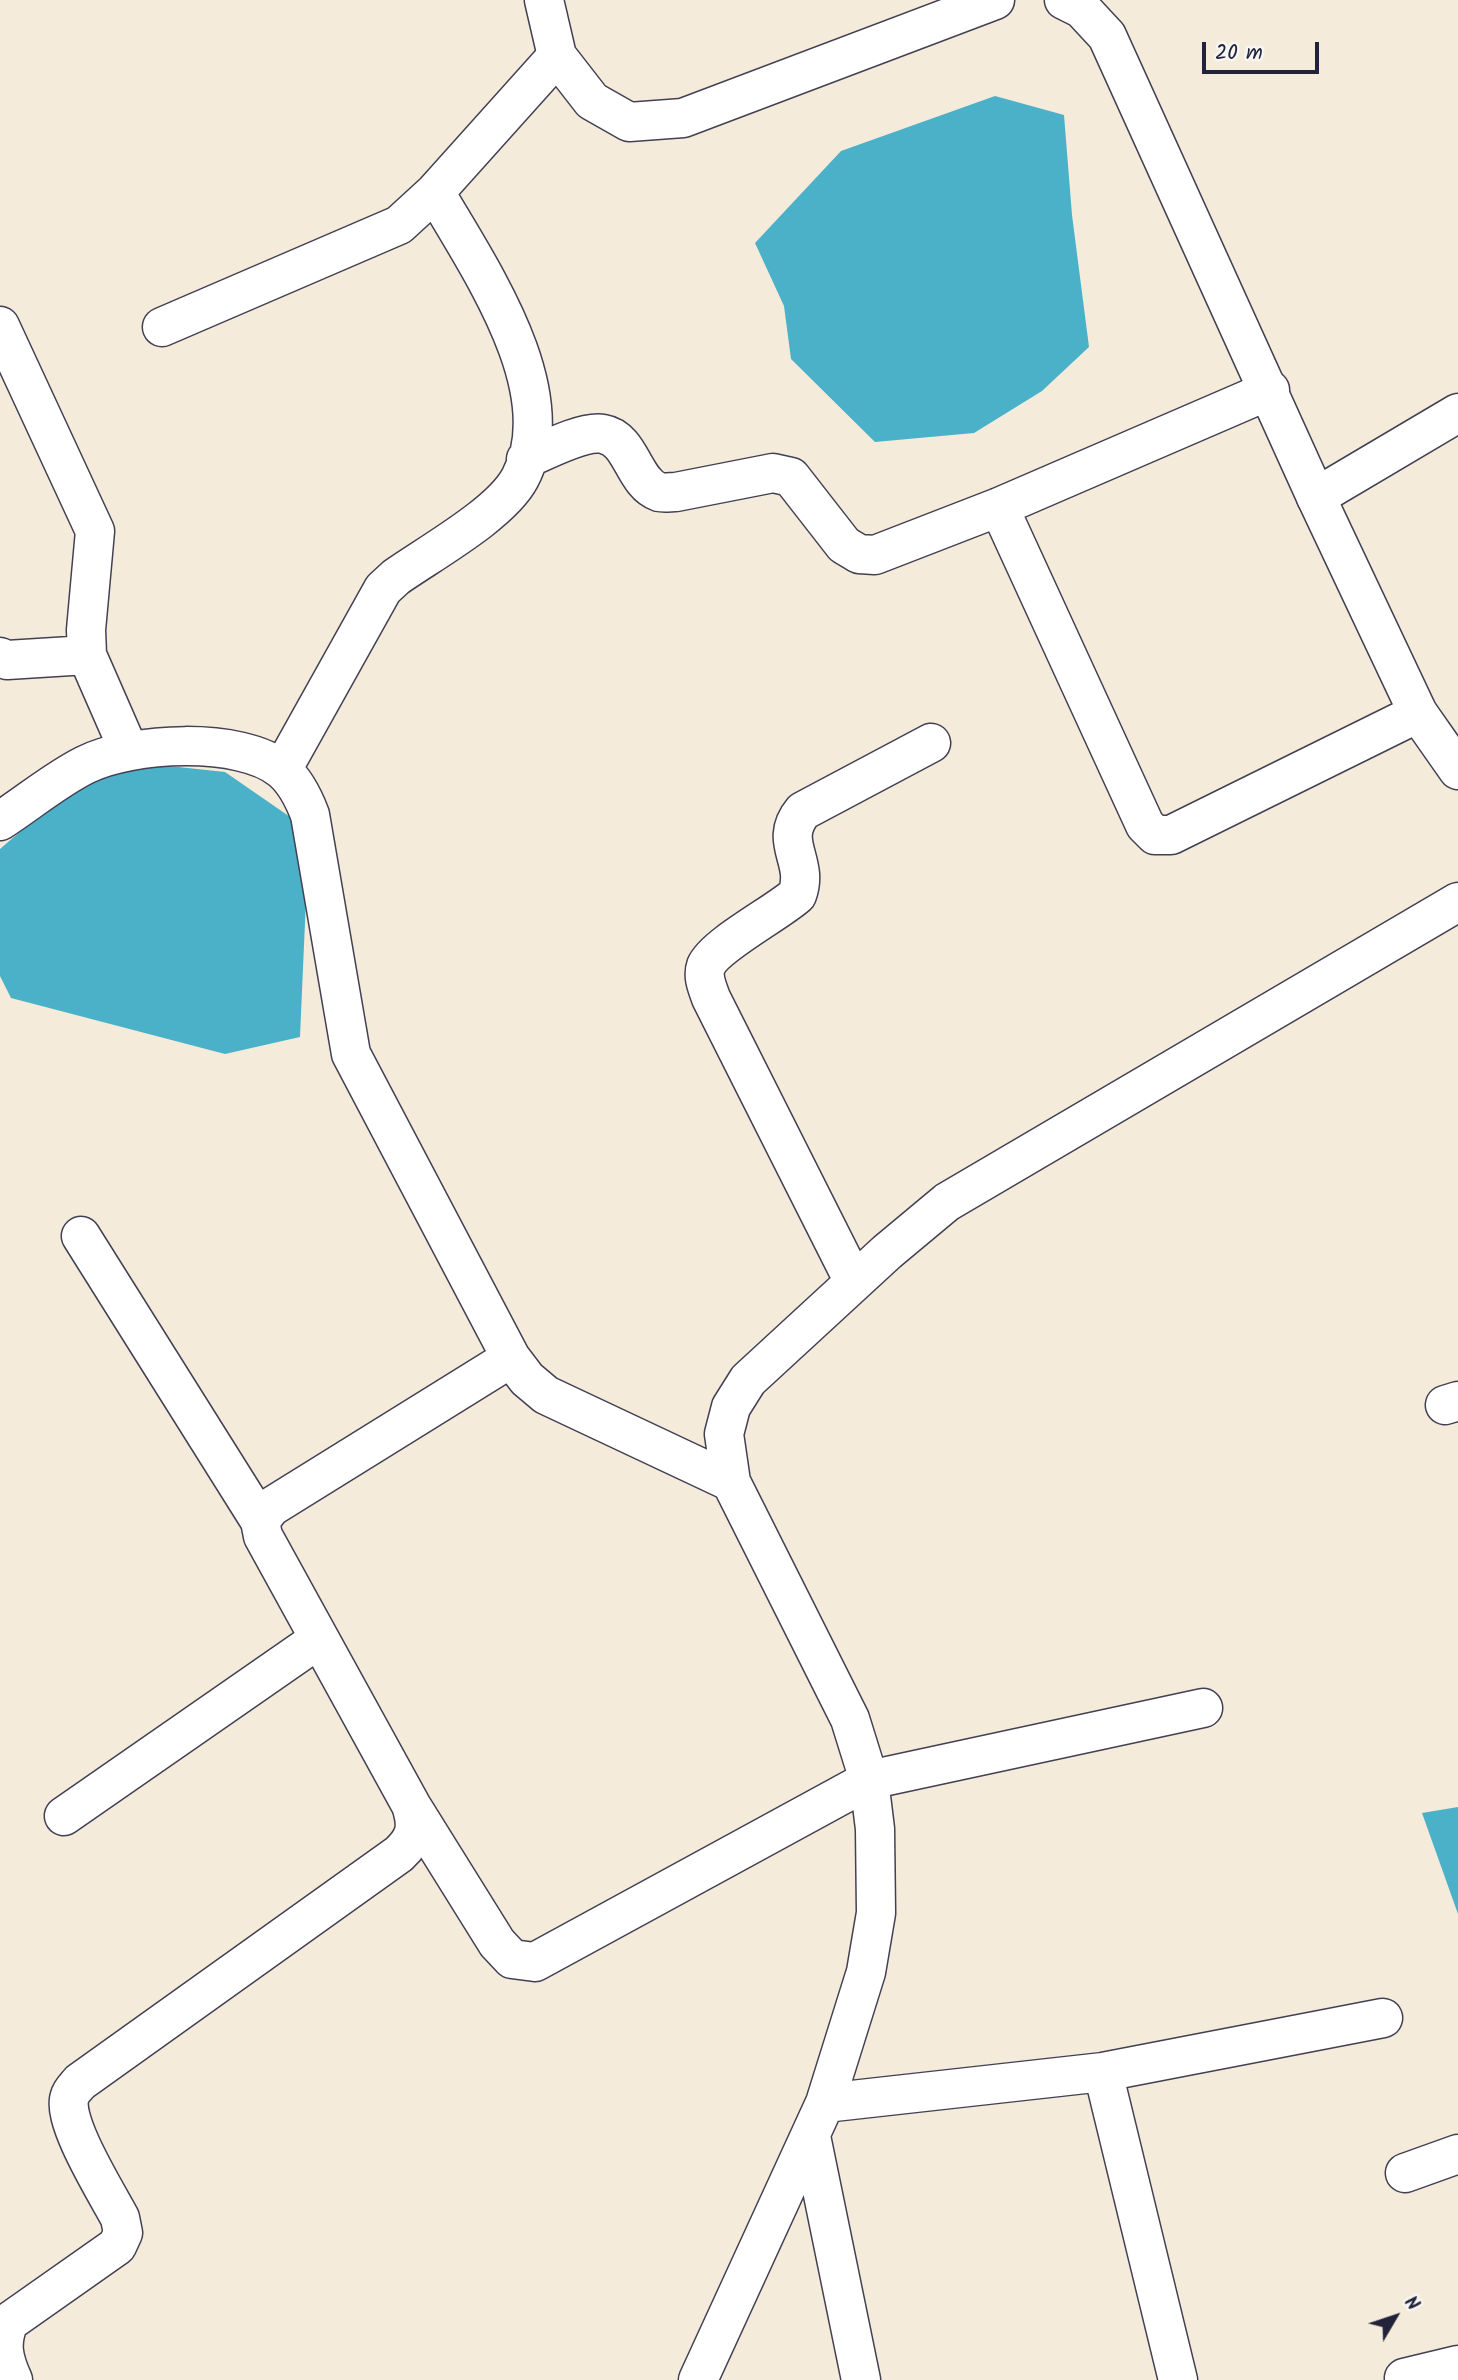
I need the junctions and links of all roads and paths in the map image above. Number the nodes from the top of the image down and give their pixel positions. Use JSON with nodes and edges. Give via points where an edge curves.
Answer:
{"nodes":[{"id":1,"x":544,"y":0,"type":"edge"},
{"id":2,"x":995,"y":0,"type":"edge"},
{"id":3,"x":1064,"y":0,"type":"edge"},
{"id":4,"x":557,"y":56,"type":"junction"},
{"id":5,"x":435,"y":192,"type":"junction"},
{"id":6,"x":162,"y":327,"type":"dead end"},
{"id":7,"x":1,"y":331,"type":"edge"},
{"id":8,"x":1270,"y":390,"type":"junction"},
{"id":9,"x":1458,"y":412,"type":"edge"},
{"id":10,"x":526,"y":459,"type":"junction"},
{"id":11,"x":1316,"y":496,"type":"junction"},
{"id":12,"x":999,"y":507,"type":"junction"},
{"id":13,"x":87,"y":655,"type":"junction"},
{"id":14,"x":0,"y":657,"type":"edge"},
{"id":15,"x":1418,"y":713,"type":"junction"},
{"id":16,"x":931,"y":743,"type":"dead end"},
{"id":17,"x":130,"y":751,"type":"junction"},
{"id":18,"x":282,"y":770,"type":"junction"},
{"id":19,"x":1458,"y":770,"type":"edge"},
{"id":20,"x":0,"y":821,"type":"edge"},
{"id":21,"x":1458,"y":902,"type":"edge"},
{"id":22,"x":81,"y":1236,"type":"dead end"},
{"id":23,"x":854,"y":1282,"type":"junction"},
{"id":24,"x":511,"y":1359,"type":"junction"},
{"id":25,"x":731,"y":1482,"type":"junction"},
{"id":26,"x":260,"y":1521,"type":"junction"},
{"id":27,"x":319,"y":1639,"type":"junction"},
{"id":28,"x":1203,"y":1708,"type":"dead end"},
{"id":29,"x":869,"y":1780,"type":"junction"},
{"id":30,"x":411,"y":1805,"type":"junction"},
{"id":31,"x":64,"y":1816,"type":"dead end"},
{"id":32,"x":1382,"y":2018,"type":"dead end"},
{"id":33,"x":1103,"y":2072,"type":"junction"},
{"id":34,"x":818,"y":2119,"type":"junction"},
{"id":35,"x":1458,"y":2154,"type":"edge"},
{"id":36,"x":1405,"y":2173,"type":"dead end"},
{"id":37,"x":1458,"y":2365,"type":"edge"},
{"id":38,"x":1404,"y":2378,"type":"dead end"},
{"id":39,"x":13,"y":2380,"type":"edge"},
{"id":40,"x":698,"y":2380,"type":"edge"},
{"id":41,"x":861,"y":2380,"type":"edge"},
{"id":42,"x":1178,"y":2380,"type":"edge"}],
"edges":[{"from":1,"to":4,"type":"street"},
{"from":2,"to":4,"type":"street","via":[[683,118],[629,122],[592,101]]},
{"from":3,"to":8,"type":"street","via":[[1082,9],[1107,36]]},
{"from":4,"to":5,"type":"street"},
{"from":5,"to":6,"type":"street","via":[[398,225]]},
{"from":5,"to":10,"type":"street","via":[[496,298],[521,352],[531,400]]},
{"from":7,"to":13,"type":"street","via":[[96,531]]},
{"from":8,"to":11,"type":"street"},
{"from":8,"to":12,"type":"street"},
{"from":9,"to":11,"type":"street"},
{"from":10,"to":12,"type":"street","via":[[586,435],[604,433],[619,442],[648,484],[659,492],[773,473],[791,477],[844,545],[859,554],[875,555]]},
{"from":10,"to":18,"type":"street","via":[[520,478],[488,514],[383,589]]},
{"from":11,"to":15,"type":"street"},
{"from":12,"to":15,"type":"street","via":[[1145,825],[1155,835],[1171,835]]},
{"from":13,"to":14,"type":"street"},
{"from":13,"to":17,"type":"street"},
{"from":15,"to":19,"type":"street"},
{"from":16,"to":23,"type":"street","via":[[803,810],[790,836],[801,870],[797,895],[718,952],[706,967],[711,999]]},
{"from":17,"to":18,"type":"street","via":[[148,747],[230,750],[251,754]]},
{"from":17,"to":20,"type":"street","via":[[85,765]]},
{"from":18,"to":24,"type":"street","via":[[302,795],[310,815],[351,1054]]},
{"from":21,"to":23,"type":"street","via":[[947,1202]]},
{"from":22,"to":26,"type":"street"},
{"from":23,"to":25,"type":"street","via":[[748,1380],[736,1398],[724,1434]]},
{"from":24,"to":25,"type":"street","via":[[547,1395]]},
{"from":24,"to":26,"type":"street","via":[[271,1507]]},
{"from":25,"to":29,"type":"street","via":[[850,1719]]},
{"from":26,"to":27,"type":"street","via":[[263,1536]]},
{"from":27,"to":30,"type":"street"},
{"from":27,"to":31,"type":"street"},
{"from":28,"to":29,"type":"street"},
{"from":29,"to":30,"type":"street","via":[[535,1962],[512,1959],[497,1943]]},
{"from":29,"to":34,"type":"street","via":[[876,1913],[866,1972]]},
{"from":30,"to":39,"type":"street","via":[[417,1824],[412,1841],[399,1854],[80,2082],[69,2097],[75,2130],[120,2218],[123,2233],[117,2246],[9,2322],[0,2335],[1,2353]]},
{"from":32,"to":33,"type":"street"},
{"from":33,"to":34,"type":"street"},
{"from":33,"to":42,"type":"street"},
{"from":34,"to":40,"type":"street"},
{"from":34,"to":41,"type":"street"},
{"from":35,"to":36,"type":"street"},
{"from":37,"to":38,"type":"street"}]}
